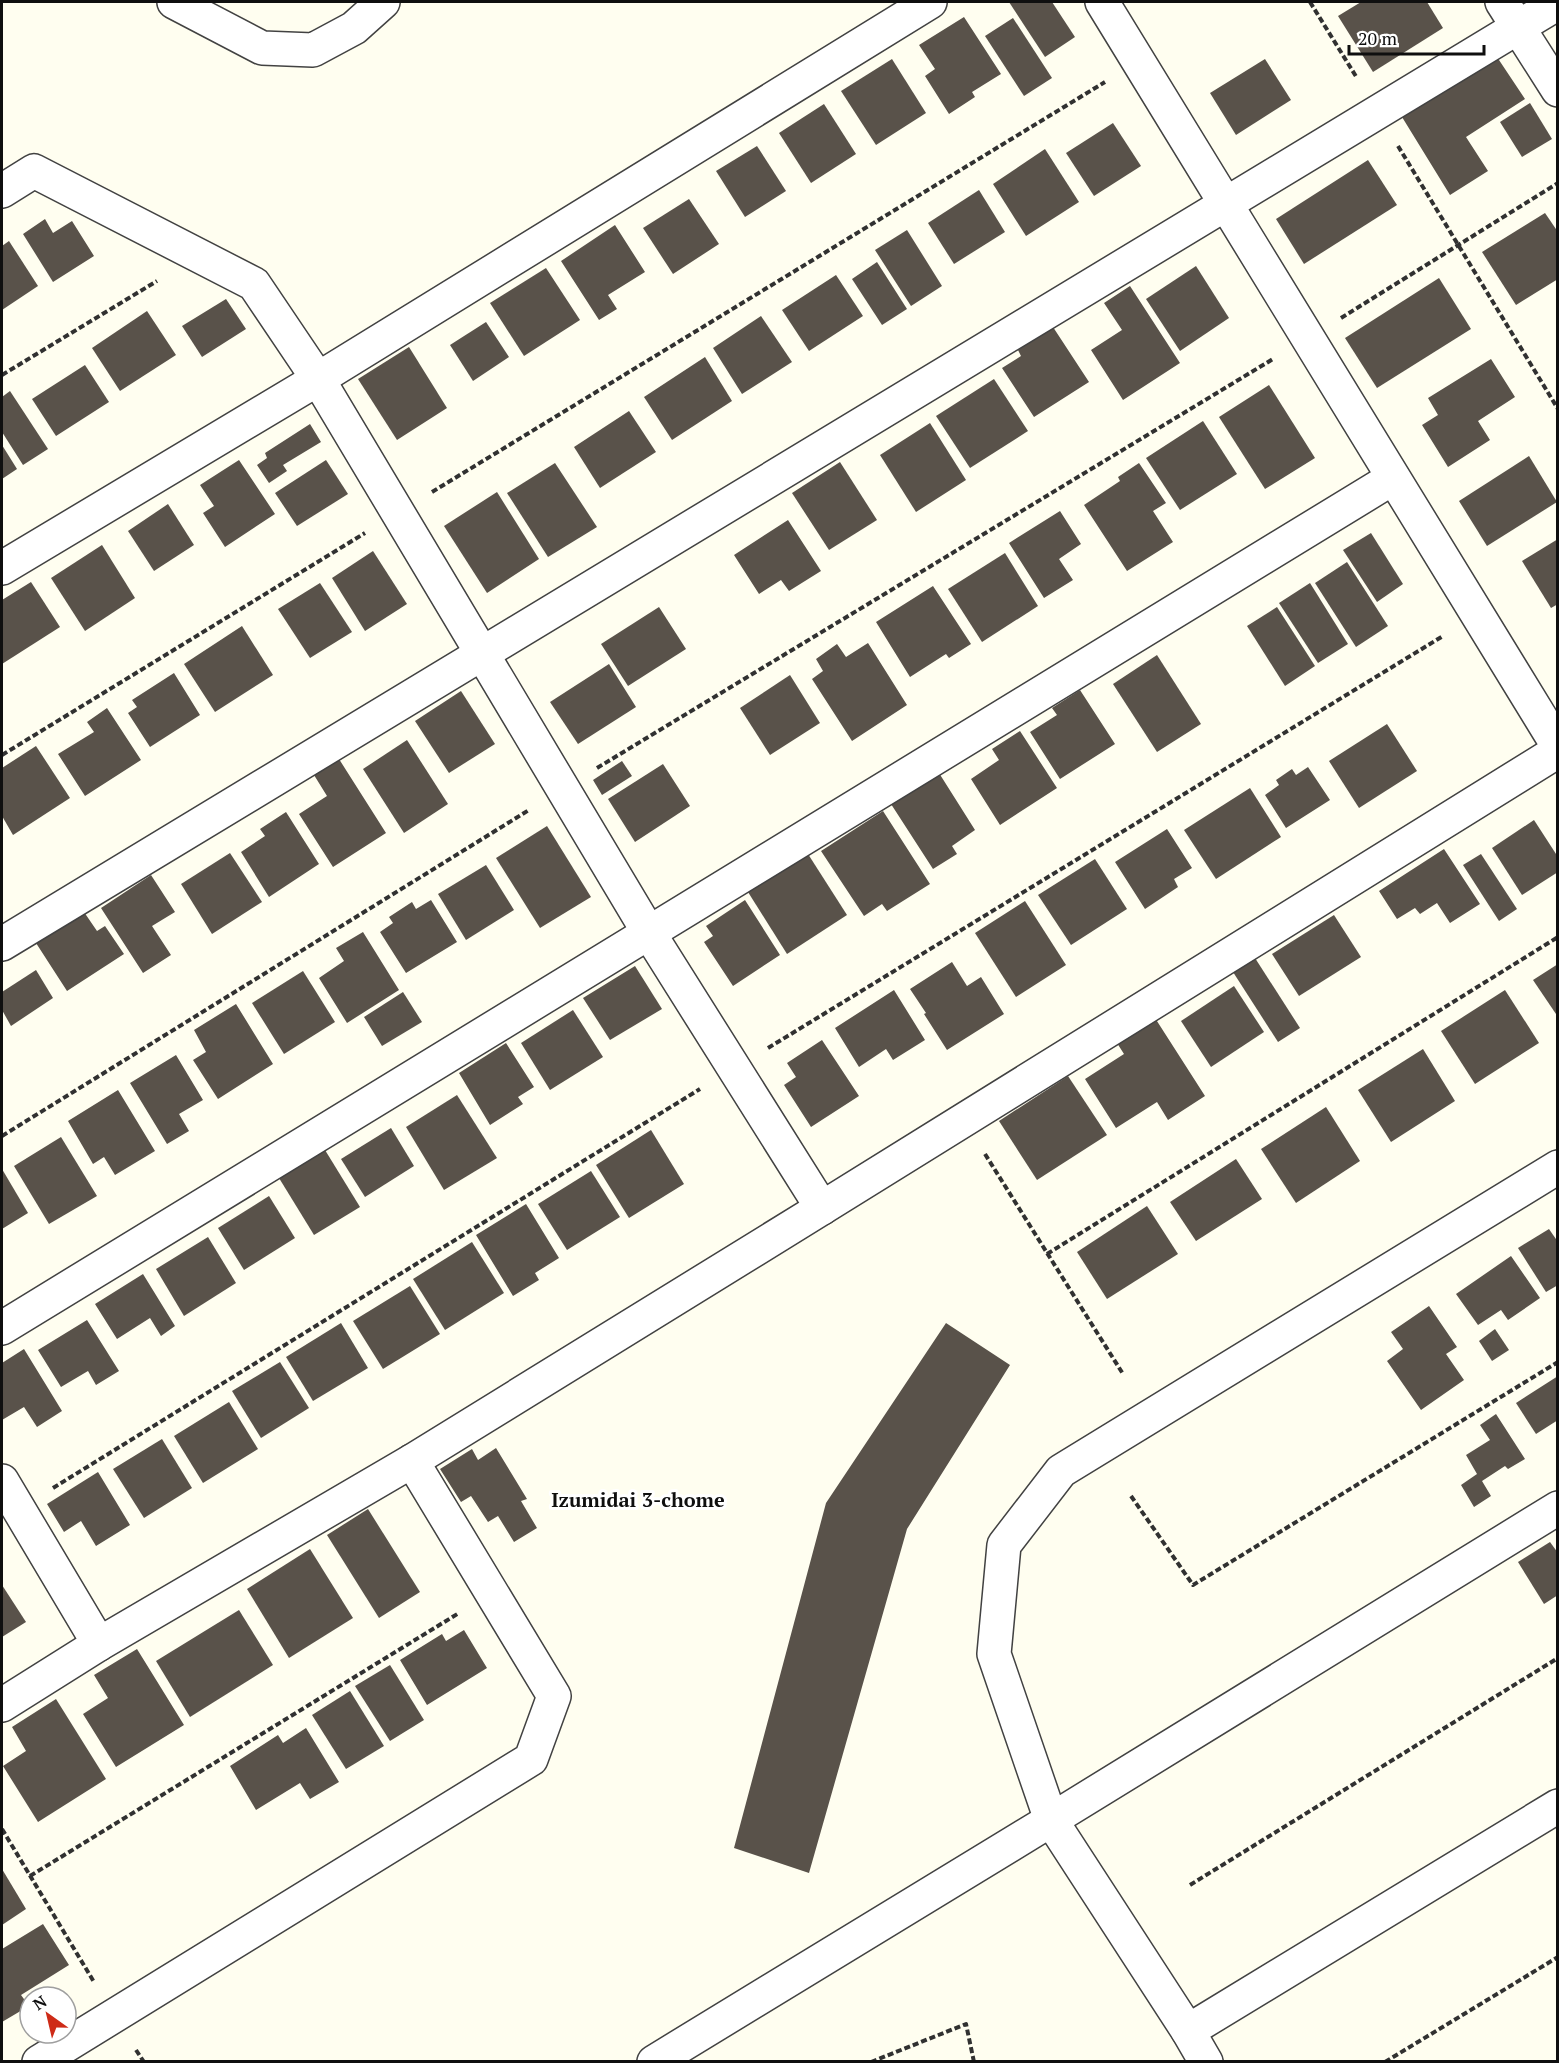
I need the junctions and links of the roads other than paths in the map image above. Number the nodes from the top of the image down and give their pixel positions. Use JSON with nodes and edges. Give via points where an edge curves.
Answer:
{"nodes":[{"id":1,"x":174,"y":2,"type":"edge"},
{"id":2,"x":383,"y":2,"type":"edge"},
{"id":3,"x":930,"y":2,"type":"edge"},
{"id":4,"x":1102,"y":2,"type":"edge"},
{"id":5,"x":1557,"y":3,"type":"edge"},
{"id":6,"x":1510,"y":14,"type":"edge"},
{"id":7,"x":1557,"y":90,"type":"edge"},
{"id":8,"x":2,"y":191,"type":"edge"},
{"id":9,"x":1226,"y":204,"type":"junction"},
{"id":10,"x":318,"y":379,"type":"junction"},
{"id":11,"x":1393,"y":478,"type":"junction"},
{"id":12,"x":2,"y":568,"type":"edge"},
{"id":13,"x":482,"y":653,"type":"junction"},
{"id":14,"x":1557,"y":746,"type":"edge"},
{"id":15,"x":1557,"y":751,"type":"edge"},
{"id":16,"x":649,"y":933,"type":"junction"},
{"id":17,"x":2,"y":944,"type":"edge"},
{"id":18,"x":1557,"y":1167,"type":"edge"},
{"id":19,"x":822,"y":1208,"type":"junction"},
{"id":20,"x":2,"y":1328,"type":"edge"},
{"id":21,"x":412,"y":1461,"type":"junction"},
{"id":22,"x":2,"y":1480,"type":"edge"},
{"id":23,"x":1557,"y":1508,"type":"edge"},
{"id":24,"x":99,"y":1644,"type":"junction"},
{"id":25,"x":2,"y":1705,"type":"edge"},
{"id":26,"x":1557,"y":1806,"type":"edge"},
{"id":27,"x":1051,"y":1820,"type":"junction"},
{"id":28,"x":1188,"y":2031,"type":"junction"},
{"id":29,"x":39,"y":2061,"type":"edge"},
{"id":30,"x":654,"y":2061,"type":"edge"},
{"id":31,"x":1206,"y":2061,"type":"edge"}],
"edges":[{"from":1,"to":2,"type":"street","via":[[262,48],[313,50],[354,28]]},
{"from":3,"to":10,"type":"street"},
{"from":4,"to":9,"type":"street"},
{"from":5,"to":6,"type":"street"},
{"from":6,"to":7,"type":"street"},
{"from":6,"to":9,"type":"street","via":[[1378,111]]},
{"from":8,"to":10,"type":"street","via":[[34,171],[254,284]]},
{"from":9,"to":11,"type":"street"},
{"from":9,"to":13,"type":"street"},
{"from":10,"to":12,"type":"street"},
{"from":10,"to":13,"type":"street"},
{"from":11,"to":14,"type":"street"},
{"from":11,"to":16,"type":"street"},
{"from":13,"to":16,"type":"street"},
{"from":13,"to":17,"type":"street"},
{"from":15,"to":19,"type":"street"},
{"from":16,"to":19,"type":"street"},
{"from":16,"to":20,"type":"street"},
{"from":18,"to":27,"type":"street","via":[[1061,1471],[1004,1545],[994,1654]]},
{"from":19,"to":21,"type":"street"},
{"from":21,"to":24,"type":"street"},
{"from":21,"to":29,"type":"street","via":[[554,1696],[531,1759]]},
{"from":22,"to":24,"type":"street"},
{"from":23,"to":27,"type":"street"},
{"from":24,"to":25,"type":"street"},
{"from":26,"to":28,"type":"street"},
{"from":27,"to":28,"type":"street"},
{"from":27,"to":30,"type":"street"},
{"from":28,"to":31,"type":"street"}]}
